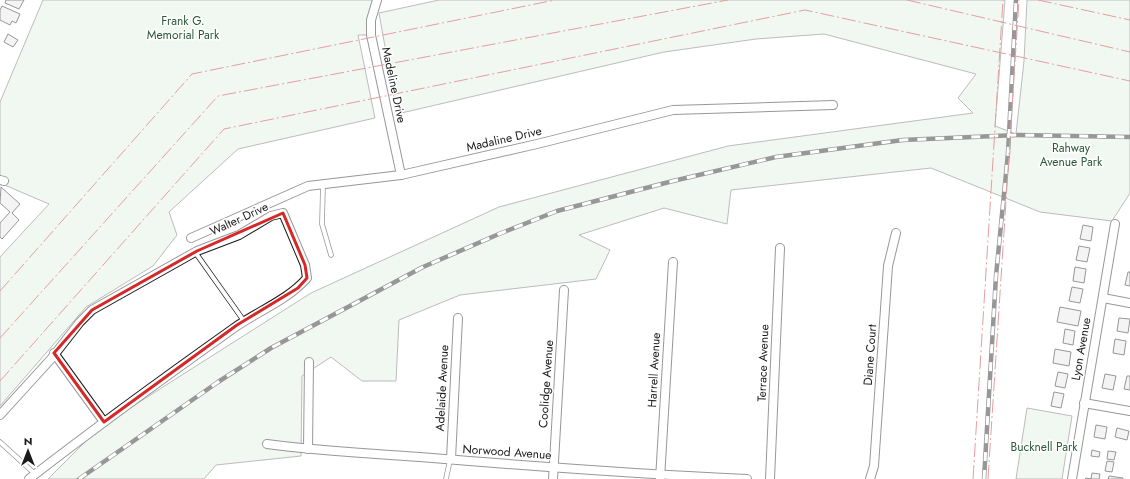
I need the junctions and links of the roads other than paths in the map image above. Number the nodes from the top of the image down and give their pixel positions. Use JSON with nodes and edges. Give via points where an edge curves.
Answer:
{"nodes":[{"id":1,"x":377,"y":0,"type":"edge"},
{"id":2,"x":833,"y":105,"type":"dead end"},
{"id":3,"x":401,"y":175,"type":"junction"},
{"id":4,"x":323,"y":184,"type":"junction"},
{"id":5,"x":1115,"y":224,"type":"dead end"},
{"id":6,"x":896,"y":233,"type":"dead end"},
{"id":7,"x":191,"y":238,"type":"dead end"},
{"id":8,"x":780,"y":248,"type":"dead end"},
{"id":9,"x":195,"y":252,"type":"junction"},
{"id":10,"x":331,"y":255,"type":"dead end"},
{"id":11,"x":673,"y":262,"type":"dead end"},
{"id":12,"x":564,"y":290,"type":"dead end"},
{"id":13,"x":1103,"y":298,"type":"junction"},
{"id":14,"x":1130,"y":302,"type":"edge"},
{"id":15,"x":458,"y":318,"type":"dead end"},
{"id":16,"x":244,"y":321,"type":"junction"},
{"id":17,"x":54,"y":353,"type":"junction"},
{"id":18,"x":309,"y":362,"type":"dead end"},
{"id":19,"x":1084,"y":403,"type":"junction"},
{"id":20,"x":1130,"y":411,"type":"edge"},
{"id":21,"x":0,"y":415,"type":"edge"},
{"id":22,"x":104,"y":422,"type":"junction"},
{"id":23,"x":0,"y":442,"type":"edge"},
{"id":24,"x":266,"y":444,"type":"dead end"},
{"id":25,"x":308,"y":449,"type":"junction"},
{"id":26,"x":451,"y":459,"type":"junction"},
{"id":27,"x":553,"y":467,"type":"junction"},
{"id":28,"x":32,"y":476,"type":"edge"},
{"id":29,"x":660,"y":477,"type":"edge"},
{"id":30,"x":446,"y":479,"type":"edge"},
{"id":31,"x":553,"y":479,"type":"edge"},
{"id":32,"x":747,"y":479,"type":"edge"},
{"id":33,"x":770,"y":479,"type":"edge"},
{"id":34,"x":870,"y":479,"type":"edge"},
{"id":35,"x":1072,"y":479,"type":"edge"}],
"edges":[{"from":1,"to":3,"type":"street","name":"Madeline Drive","via":[[371,20],[371,35]]},
{"from":2,"to":3,"type":"street","name":"Madaline Drive","via":[[673,110]]},
{"from":3,"to":4,"type":"street","name":"Madaline Drive"},
{"from":4,"to":7,"type":"street","name":"Madaline Drive","via":[[308,186]]},
{"from":4,"to":10,"type":"lane","via":[[322,224]]},
{"from":5,"to":13,"type":"street","name":"Lyon Avenue"},
{"from":6,"to":34,"type":"street","name":"Diane Court","via":[[888,266],[874,466]]},
{"from":8,"to":33,"type":"street","name":"Terrace Avenue"},
{"from":9,"to":16,"type":"lane"},
{"from":9,"to":16,"type":"street","name":"Walter Drive","via":[[240,235],[271,216],[283,213],[305,264],[307,278],[298,288]]},
{"from":9,"to":17,"type":"street","name":"Walter Drive","via":[[92,310]]},
{"from":11,"to":29,"type":"street","name":"Harrell Avenue"},
{"from":12,"to":27,"type":"street","name":"Coolidge Avenue"},
{"from":13,"to":14,"type":"street"},
{"from":13,"to":19,"type":"street","name":"Lyon Avenue"},
{"from":15,"to":26,"type":"street","name":"Adelaide Avenue"},
{"from":16,"to":22,"type":"street","name":"Walter Drive"},
{"from":17,"to":21,"type":"street","name":"Walter Drive"},
{"from":17,"to":22,"type":"street"},
{"from":18,"to":25,"type":"street"},
{"from":19,"to":20,"type":"street"},
{"from":19,"to":35,"type":"street","name":"Lyon Avenue"},
{"from":22,"to":28,"type":"street","name":"Walter Drive"},
{"from":23,"to":28,"type":"lane"},
{"from":24,"to":25,"type":"street","name":"Norwood Avenue"},
{"from":25,"to":26,"type":"street","name":"Norwood Avenue"},
{"from":26,"to":27,"type":"street","name":"Norwood Avenue"},
{"from":26,"to":30,"type":"lane"},
{"from":27,"to":29,"type":"street","name":"Norwood Avenue"},
{"from":27,"to":31,"type":"street","name":"Coolidge Avenue"},
{"from":29,"to":32,"type":"street","name":"Norwood Avenue"}]}
